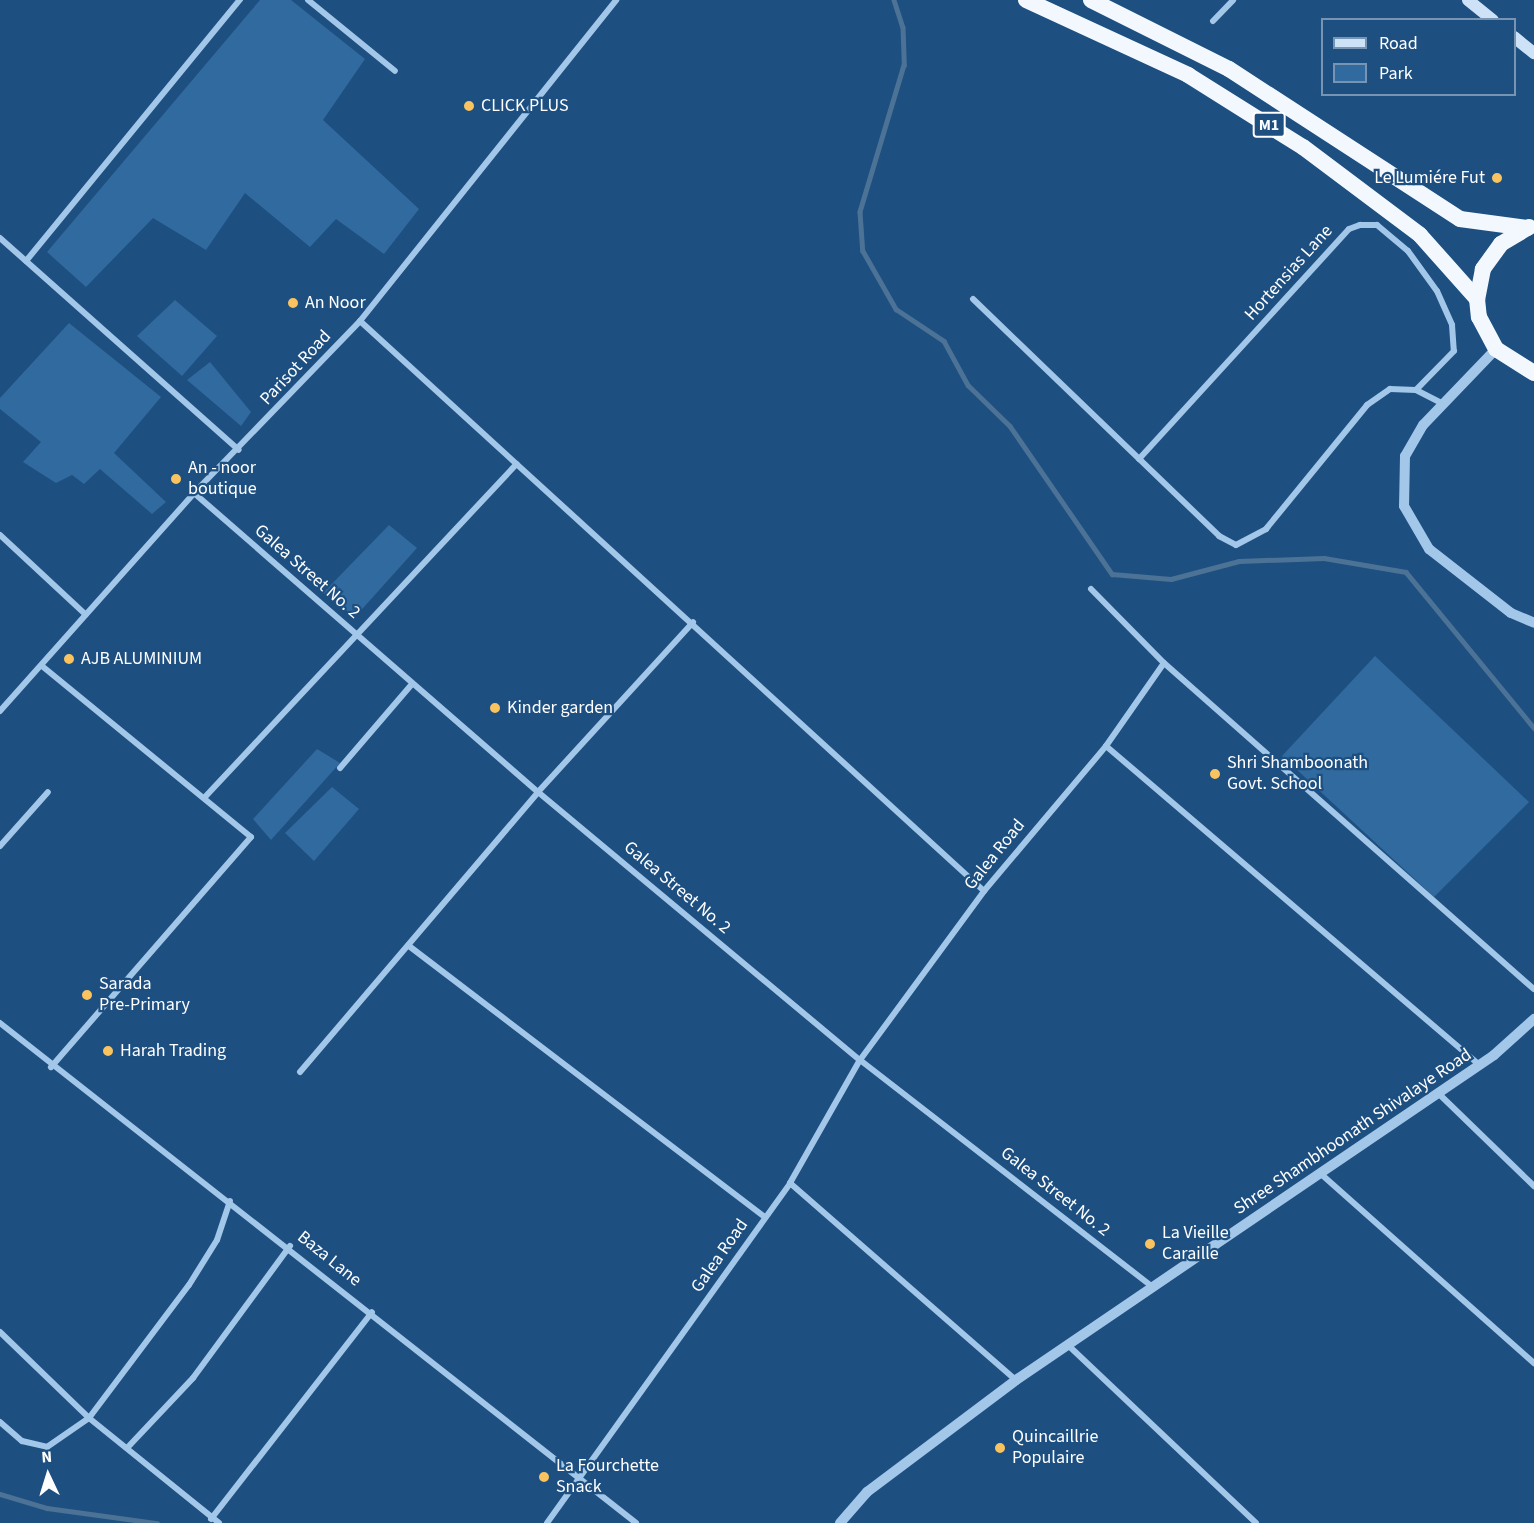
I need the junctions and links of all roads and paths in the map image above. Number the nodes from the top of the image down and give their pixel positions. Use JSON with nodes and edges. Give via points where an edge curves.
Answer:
{"nodes":[{"id":1,"x":240,"y":0,"type":"edge"},
{"id":2,"x":308,"y":0,"type":"edge"},
{"id":3,"x":616,"y":0,"type":"edge"},
{"id":4,"x":1026,"y":0,"type":"edge"},
{"id":5,"x":1091,"y":0,"type":"edge"},
{"id":6,"x":1233,"y":0,"type":"edge"},
{"id":7,"x":1468,"y":0,"type":"edge"},
{"id":8,"x":1490,"y":18,"type":"edge"},
{"id":9,"x":1213,"y":21,"type":"dead end"},
{"id":10,"x":1516,"y":38,"type":"edge"},
{"id":11,"x":1534,"y":52,"type":"edge"},
{"id":12,"x":395,"y":70,"type":"dead end"},
{"id":13,"x":1530,"y":227,"type":"edge"},
{"id":14,"x":0,"y":238,"type":"edge"},
{"id":15,"x":26,"y":261,"type":"junction"},
{"id":16,"x":974,"y":298,"type":"dead end"},
{"id":17,"x":1477,"y":299,"type":"junction"},
{"id":18,"x":360,"y":321,"type":"junction"},
{"id":19,"x":1496,"y":350,"type":"junction"},
{"id":20,"x":1534,"y":373,"type":"edge"},
{"id":21,"x":1416,"y":390,"type":"junction"},
{"id":22,"x":1441,"y":403,"type":"junction"},
{"id":23,"x":239,"y":450,"type":"junction"},
{"id":24,"x":1139,"y":459,"type":"junction"},
{"id":25,"x":518,"y":464,"type":"junction"},
{"id":26,"x":194,"y":493,"type":"junction"},
{"id":27,"x":0,"y":535,"type":"edge"},
{"id":28,"x":1091,"y":589,"type":"dead end"},
{"id":29,"x":86,"y":615,"type":"junction"},
{"id":30,"x":693,"y":622,"type":"junction"},
{"id":31,"x":1534,"y":623,"type":"edge"},
{"id":32,"x":358,"y":637,"type":"junction"},
{"id":33,"x":1164,"y":663,"type":"junction"},
{"id":34,"x":42,"y":666,"type":"junction"},
{"id":35,"x":412,"y":684,"type":"junction"},
{"id":36,"x":0,"y":711,"type":"edge"},
{"id":37,"x":1106,"y":746,"type":"junction"},
{"id":38,"x":340,"y":768,"type":"dead end"},
{"id":39,"x":48,"y":792,"type":"dead end"},
{"id":40,"x":538,"y":792,"type":"junction"},
{"id":41,"x":206,"y":797,"type":"junction"},
{"id":42,"x":0,"y":846,"type":"edge"},
{"id":43,"x":984,"y":891,"type":"junction"},
{"id":44,"x":409,"y":946,"type":"junction"},
{"id":45,"x":1534,"y":989,"type":"edge"},
{"id":46,"x":1534,"y":1018,"type":"edge"},
{"id":47,"x":0,"y":1023,"type":"edge"},
{"id":48,"x":860,"y":1060,"type":"junction"},
{"id":49,"x":1480,"y":1065,"type":"junction"},
{"id":50,"x":51,"y":1067,"type":"junction"},
{"id":51,"x":300,"y":1072,"type":"dead end"},
{"id":52,"x":1438,"y":1093,"type":"junction"},
{"id":53,"x":1321,"y":1174,"type":"junction"},
{"id":54,"x":790,"y":1183,"type":"junction"},
{"id":55,"x":1534,"y":1186,"type":"edge"},
{"id":56,"x":230,"y":1201,"type":"junction"},
{"id":57,"x":765,"y":1217,"type":"junction"},
{"id":58,"x":290,"y":1246,"type":"junction"},
{"id":59,"x":1154,"y":1288,"type":"junction"},
{"id":60,"x":372,"y":1312,"type":"junction"},
{"id":61,"x":0,"y":1332,"type":"edge"},
{"id":62,"x":1070,"y":1347,"type":"junction"},
{"id":63,"x":1534,"y":1363,"type":"edge"},
{"id":64,"x":1016,"y":1380,"type":"junction"},
{"id":65,"x":89,"y":1418,"type":"junction"},
{"id":66,"x":0,"y":1422,"type":"edge"},
{"id":67,"x":128,"y":1447,"type":"junction"},
{"id":68,"x":581,"y":1479,"type":"junction"},
{"id":69,"x":212,"y":1519,"type":"junction"},
{"id":70,"x":219,"y":1523,"type":"edge"},
{"id":71,"x":548,"y":1523,"type":"edge"},
{"id":72,"x":636,"y":1523,"type":"edge"},
{"id":73,"x":840,"y":1523,"type":"edge"},
{"id":74,"x":1256,"y":1523,"type":"edge"}],
"edges":[{"from":1,"to":15,"type":"street"},
{"from":2,"to":12,"type":"street"},
{"from":3,"to":18,"type":"street","name":"Parisot Road"},
{"from":4,"to":17,"type":"highway","number":"M1","via":[[1188,75],[1303,147],[1420,235]]},
{"from":5,"to":13,"type":"highway","number":"M1","via":[[1229,69],[1460,219]]},
{"from":6,"to":9,"type":"street"},
{"from":7,"to":8,"type":"main road"},
{"from":10,"to":11,"type":"main road"},
{"from":13,"to":17,"type":"highway","number":"M1","via":[[1501,244],[1483,269]]},
{"from":14,"to":15,"type":"street"},
{"from":15,"to":23,"type":"street"},
{"from":16,"to":24,"type":"street"},
{"from":17,"to":19,"type":"highway","number":"M1","via":[[1482,326]]},
{"from":18,"to":23,"type":"street","name":"Parisot Road"},
{"from":18,"to":25,"type":"street"},
{"from":19,"to":20,"type":"highway","number":"M1"},
{"from":19,"to":22,"type":"street"},
{"from":21,"to":22,"type":"street"},
{"from":21,"to":24,"type":"street","via":[[1390,388],[1367,405],[1266,529],[1236,545]]},
{"from":21,"to":24,"type":"street","name":"Hortensias Lane","via":[[1454,351],[1452,325],[1437,291],[1408,251],[1377,225],[1360,225],[1349,230]]},
{"from":22,"to":31,"type":"street","via":[[1405,456],[1404,506],[1412,529],[1455,572],[1510,613]]},
{"from":23,"to":26,"type":"street","name":"Parisot Road"},
{"from":25,"to":30,"type":"street"},
{"from":25,"to":32,"type":"street"},
{"from":26,"to":29,"type":"street","name":"Parisot Road"},
{"from":26,"to":32,"type":"street","name":"Galea Street No. 2"},
{"from":27,"to":29,"type":"street"},
{"from":28,"to":33,"type":"street"},
{"from":29,"to":34,"type":"street","name":"Parisot Road"},
{"from":30,"to":40,"type":"street"},
{"from":30,"to":43,"type":"street"},
{"from":32,"to":35,"type":"street","name":"Galea Street No. 2"},
{"from":32,"to":41,"type":"street"},
{"from":33,"to":37,"type":"street","name":"Galea Road"},
{"from":33,"to":45,"type":"street"},
{"from":34,"to":36,"type":"street","name":"Parisot Road"},
{"from":34,"to":41,"type":"street"},
{"from":35,"to":38,"type":"street"},
{"from":35,"to":40,"type":"street","name":"Galea Street No. 2"},
{"from":37,"to":43,"type":"street","name":"Galea Road"},
{"from":37,"to":49,"type":"street"},
{"from":39,"to":42,"type":"street"},
{"from":40,"to":44,"type":"street"},
{"from":40,"to":48,"type":"street","name":"Galea Street No. 2"},
{"from":41,"to":50,"type":"street","via":[[251,837]]},
{"from":43,"to":48,"type":"street","name":"Galea Road"},
{"from":44,"to":51,"type":"street"},
{"from":44,"to":57,"type":"street"},
{"from":46,"to":49,"type":"street","name":"Shree Shambhoonath Shivalaye Road"},
{"from":47,"to":50,"type":"street","name":"Baza Lane"},
{"from":48,"to":54,"type":"street","name":"Galea Road"},
{"from":48,"to":59,"type":"street","name":"Galea Street No. 2"},
{"from":49,"to":52,"type":"street","name":"Shree Shambhoonath Shivalaye Road"},
{"from":50,"to":56,"type":"street","name":"Baza Lane"},
{"from":52,"to":53,"type":"street","name":"Shree Shambhoonath Shivalaye Road"},
{"from":52,"to":55,"type":"street"},
{"from":53,"to":59,"type":"street","name":"Shree Shambhoonath Shivalaye Road"},
{"from":53,"to":63,"type":"street"},
{"from":54,"to":57,"type":"street","name":"Galea Road"},
{"from":54,"to":64,"type":"street"},
{"from":56,"to":58,"type":"street","name":"Baza Lane"},
{"from":56,"to":65,"type":"street","via":[[217,1240],[189,1285]]},
{"from":57,"to":68,"type":"street","name":"Galea Road"},
{"from":58,"to":60,"type":"street","name":"Baza Lane"},
{"from":58,"to":67,"type":"street","via":[[193,1378]]},
{"from":59,"to":62,"type":"street","name":"Shree Shambhoonath Shivalaye Road"},
{"from":60,"to":68,"type":"street","name":"Baza Lane"},
{"from":60,"to":69,"type":"street"},
{"from":61,"to":65,"type":"street"},
{"from":62,"to":64,"type":"street","name":"Shree Shambhoonath Shivalaye Road"},
{"from":62,"to":74,"type":"street"},
{"from":64,"to":73,"type":"street","name":"Shree Shambhoonath Shivalaye Road","via":[[867,1492]]},
{"from":65,"to":66,"type":"street","via":[[47,1447],[21,1441]]},
{"from":65,"to":67,"type":"street"},
{"from":67,"to":69,"type":"street"},
{"from":68,"to":71,"type":"street","name":"Galea Road"},
{"from":68,"to":72,"type":"street","name":"Baza Lane"},
{"from":69,"to":70,"type":"street"}]}
